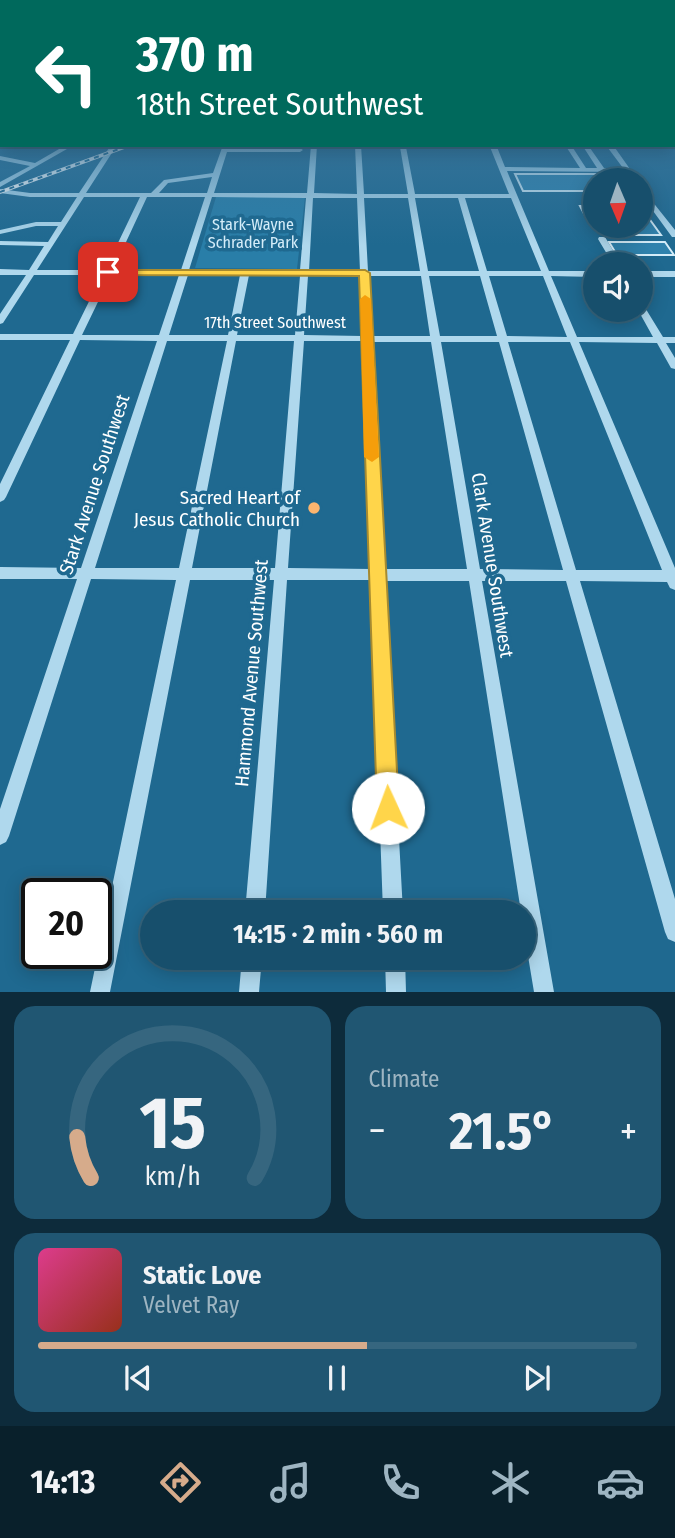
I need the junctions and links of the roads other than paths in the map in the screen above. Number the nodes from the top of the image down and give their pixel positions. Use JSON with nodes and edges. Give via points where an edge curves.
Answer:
{"nodes":[{"id":1,"x":59,"y":152,"type":"edge"},
{"id":2,"x":109,"y":152,"type":"edge"},
{"id":3,"x":224,"y":152,"type":"edge"},
{"id":4,"x":314,"y":152,"type":"edge"},
{"id":5,"x":358,"y":152,"type":"edge"},
{"id":6,"x":404,"y":152,"type":"edge"},
{"id":7,"x":495,"y":152,"type":"edge"},
{"id":8,"x":535,"y":152,"type":"edge"},
{"id":9,"x":554,"y":152,"type":"edge"},
{"id":10,"x":573,"y":152,"type":"edge"},
{"id":11,"x":590,"y":152,"type":"edge"},
{"id":12,"x":614,"y":152,"type":"edge"},
{"id":13,"x":0,"y":158,"type":"edge"},
{"id":14,"x":520,"y":160,"type":"dead end"},
{"id":15,"x":37,"y":165,"type":"junction"},
{"id":16,"x":601,"y":168,"type":"edge"},
{"id":17,"x":626,"y":168,"type":"edge"},
{"id":18,"x":502,"y":169,"type":"junction"},
{"id":19,"x":524,"y":169,"type":"junction"},
{"id":20,"x":544,"y":169,"type":"junction"},
{"id":21,"x":563,"y":169,"type":"junction"},
{"id":22,"x":583,"y":169,"type":"joint"},
{"id":23,"x":216,"y":175,"type":"junction"},
{"id":24,"x":0,"y":185,"type":"edge"},
{"id":25,"x":0,"y":191,"type":"edge"},
{"id":26,"x":82,"y":194,"type":"junction"},
{"id":27,"x":149,"y":194,"type":"junction"},
{"id":28,"x":210,"y":194,"type":"junction"},
{"id":29,"x":311,"y":195,"type":"junction"},
{"id":30,"x":361,"y":195,"type":"junction"},
{"id":31,"x":411,"y":195,"type":"junction"},
{"id":32,"x":461,"y":196,"type":"junction"},
{"id":33,"x":514,"y":196,"type":"junction"},
{"id":34,"x":653,"y":205,"type":"edge"},
{"id":35,"x":36,"y":223,"type":"joint"},
{"id":36,"x":62,"y":224,"type":"junction"},
{"id":37,"x":0,"y":232,"type":"edge"},
{"id":38,"x":675,"y":235,"type":"edge"},
{"id":39,"x":602,"y":239,"type":"dead end"},
{"id":40,"x":0,"y":243,"type":"edge"},
{"id":41,"x":49,"y":244,"type":"junction"},
{"id":42,"x":610,"y":252,"type":"edge"},
{"id":43,"x":0,"y":271,"type":"edge"},
{"id":44,"x":32,"y":272,"type":"junction"},
{"id":45,"x":108,"y":272,"type":"junction"},
{"id":46,"x":184,"y":272,"type":"junction"},
{"id":47,"x":245,"y":272,"type":"junction"},
{"id":48,"x":304,"y":273,"type":"junction"},
{"id":49,"x":365,"y":273,"type":"junction"},
{"id":50,"x":424,"y":273,"type":"junction"},
{"id":51,"x":484,"y":273,"type":"junction"},
{"id":52,"x":546,"y":274,"type":"junction"},
{"id":53,"x":583,"y":274,"type":"edge"},
{"id":54,"x":653,"y":274,"type":"edge"},
{"id":55,"x":675,"y":274,"type":"edge"},
{"id":56,"x":0,"y":304,"type":"edge"},
{"id":57,"x":11,"y":304,"type":"junction"},
{"id":58,"x":0,"y":321,"type":"edge"},
{"id":59,"x":649,"y":322,"type":"edge"},
{"id":60,"x":77,"y":336,"type":"junction"},
{"id":61,"x":0,"y":337,"type":"edge"},
{"id":62,"x":163,"y":337,"type":"junction"},
{"id":63,"x":232,"y":337,"type":"junction"},
{"id":64,"x":299,"y":337,"type":"junction"},
{"id":65,"x":367,"y":338,"type":"junction"},
{"id":66,"x":436,"y":339,"type":"junction"},
{"id":67,"x":503,"y":339,"type":"junction"},
{"id":68,"x":573,"y":340,"type":"junction"},
{"id":69,"x":660,"y":340,"type":"junction"},
{"id":70,"x":675,"y":340,"type":"edge"},
{"id":71,"x":675,"y":366,"type":"edge"},
{"id":72,"x":0,"y":497,"type":"edge"},
{"id":73,"x":0,"y":572,"type":"edge"},
{"id":74,"x":85,"y":573,"type":"junction"},
{"id":75,"x":184,"y":573,"type":"junction"},
{"id":76,"x":282,"y":574,"type":"junction"},
{"id":77,"x":378,"y":574,"type":"junction"},
{"id":78,"x":475,"y":575,"type":"junction"},
{"id":79,"x":570,"y":576,"type":"junction"},
{"id":80,"x":674,"y":579,"type":"edge"},
{"id":81,"x":0,"y":836,"type":"edge"},
{"id":82,"x":256,"y":900,"type":"edge"},
{"id":83,"x":392,"y":900,"type":"edge"},
{"id":84,"x":675,"y":932,"type":"edge"},
{"id":85,"x":251,"y":970,"type":"edge"},
{"id":86,"x":395,"y":970,"type":"edge"},
{"id":87,"x":100,"y":992,"type":"edge"},
{"id":88,"x":249,"y":992,"type":"edge"},
{"id":89,"x":396,"y":992,"type":"edge"},
{"id":90,"x":544,"y":992,"type":"edge"}],
"edges":[{"from":1,"to":15,"type":"street"},
{"from":2,"to":26,"type":"street"},
{"from":3,"to":23,"type":"street","name":"Stark Avenue Southwest"},
{"from":4,"to":29,"type":"street","name":"Hammond Avenue Southwest"},
{"from":5,"to":30,"type":"street"},
{"from":6,"to":31,"type":"street","name":"Clark Avenue Southwest"},
{"from":7,"to":18,"type":"street"},
{"from":8,"to":20,"type":"street"},
{"from":9,"to":21,"type":"street"},
{"from":10,"to":22,"type":"street"},
{"from":11,"to":16,"type":"street"},
{"from":12,"to":17,"type":"street"},
{"from":13,"to":15,"type":"street"},
{"from":14,"to":19,"type":"street"},
{"from":15,"to":24,"type":"street"},
{"from":18,"to":19,"type":"street"},
{"from":18,"to":33,"type":"street"},
{"from":19,"to":20,"type":"street"},
{"from":20,"to":21,"type":"street"},
{"from":21,"to":22,"type":"street"},
{"from":23,"to":27,"type":"street","via":[[166,181]]},
{"from":23,"to":28,"type":"street","name":"Stark Avenue Southwest"},
{"from":25,"to":26,"type":"street"},
{"from":26,"to":27,"type":"street"},
{"from":26,"to":36,"type":"street"},
{"from":27,"to":28,"type":"street"},
{"from":27,"to":45,"type":"street"},
{"from":28,"to":29,"type":"street"},
{"from":28,"to":46,"type":"street","name":"Stark Avenue Southwest"},
{"from":29,"to":30,"type":"street"},
{"from":29,"to":48,"type":"street","name":"Hammond Avenue Southwest"},
{"from":30,"to":31,"type":"street"},
{"from":30,"to":49,"type":"street"},
{"from":31,"to":32,"type":"street"},
{"from":31,"to":50,"type":"street","name":"Clark Avenue Southwest"},
{"from":32,"to":33,"type":"street"},
{"from":32,"to":51,"type":"street"},
{"from":33,"to":52,"type":"street"},
{"from":34,"to":38,"type":"street"},
{"from":35,"to":36,"type":"street"},
{"from":35,"to":37,"type":"street"},
{"from":36,"to":41,"type":"street"},
{"from":39,"to":42,"type":"street"},
{"from":40,"to":41,"type":"street"},
{"from":41,"to":44,"type":"street"},
{"from":43,"to":44,"type":"street"},
{"from":44,"to":45,"type":"street"},
{"from":44,"to":57,"type":"street"},
{"from":45,"to":46,"type":"street"},
{"from":45,"to":60,"type":"street"},
{"from":46,"to":47,"type":"street"},
{"from":46,"to":62,"type":"street","name":"Stark Avenue Southwest"},
{"from":47,"to":48,"type":"street"},
{"from":47,"to":63,"type":"street"},
{"from":48,"to":49,"type":"street"},
{"from":48,"to":64,"type":"street","name":"Hammond Avenue Southwest"},
{"from":49,"to":50,"type":"street"},
{"from":49,"to":65,"type":"street"},
{"from":50,"to":51,"type":"street"},
{"from":50,"to":66,"type":"street","name":"Clark Avenue Southwest"},
{"from":51,"to":52,"type":"street"},
{"from":51,"to":67,"type":"street"},
{"from":52,"to":53,"type":"street"},
{"from":52,"to":68,"type":"street"},
{"from":54,"to":55,"type":"street"},
{"from":56,"to":57,"type":"street"},
{"from":57,"to":58,"type":"street"},
{"from":59,"to":69,"type":"street"},
{"from":60,"to":61,"type":"street","name":"17th Street Southwest"},
{"from":60,"to":62,"type":"street","name":"17th Street Southwest"},
{"from":60,"to":72,"type":"street"},
{"from":62,"to":63,"type":"street","name":"17th Street Southwest"},
{"from":62,"to":74,"type":"street","name":"Stark Avenue Southwest"},
{"from":63,"to":64,"type":"street","name":"17th Street Southwest"},
{"from":63,"to":75,"type":"street"},
{"from":64,"to":65,"type":"street","name":"17th Street Southwest"},
{"from":64,"to":76,"type":"street","name":"Hammond Avenue Southwest"},
{"from":65,"to":66,"type":"street","name":"17th Street Southwest"},
{"from":65,"to":77,"type":"street"},
{"from":66,"to":67,"type":"street","name":"17th Street Southwest"},
{"from":66,"to":78,"type":"street","name":"Clark Avenue Southwest"},
{"from":67,"to":68,"type":"street","name":"17th Street Southwest"},
{"from":67,"to":79,"type":"street"},
{"from":68,"to":69,"type":"street","name":"17th Street Southwest"},
{"from":68,"to":80,"type":"street"},
{"from":69,"to":70,"type":"street","name":"17th Street Southwest"},
{"from":69,"to":71,"type":"street"},
{"from":73,"to":74,"type":"street"},
{"from":74,"to":75,"type":"street"},
{"from":74,"to":81,"type":"street","name":"Stark Avenue Southwest"},
{"from":75,"to":76,"type":"street"},
{"from":75,"to":87,"type":"street"},
{"from":76,"to":77,"type":"street"},
{"from":76,"to":82,"type":"street","name":"Hammond Avenue Southwest"},
{"from":77,"to":78,"type":"street"},
{"from":77,"to":83,"type":"street"},
{"from":78,"to":79,"type":"street"},
{"from":78,"to":90,"type":"street","name":"Clark Avenue Southwest"},
{"from":79,"to":80,"type":"street"},
{"from":79,"to":84,"type":"street"},
{"from":85,"to":88,"type":"street"},
{"from":86,"to":89,"type":"street"}]}
